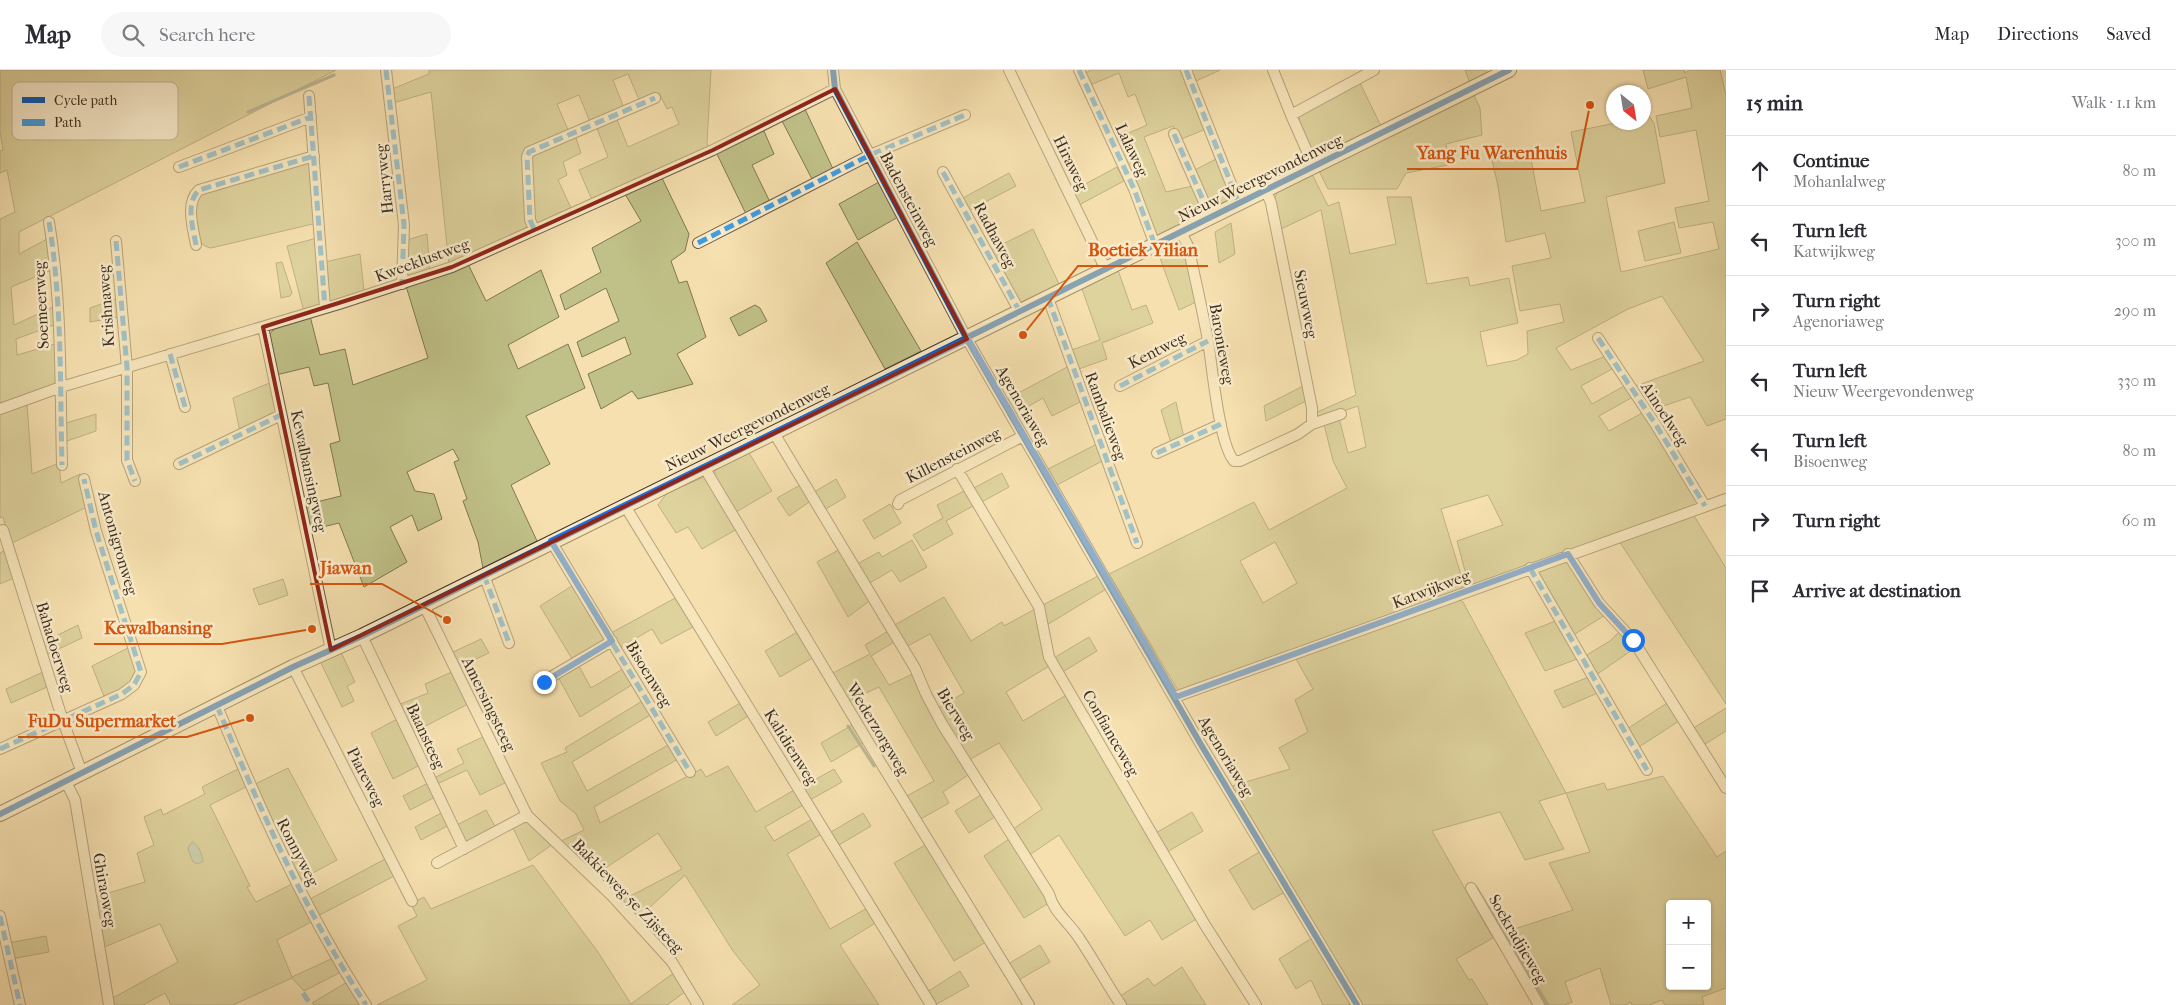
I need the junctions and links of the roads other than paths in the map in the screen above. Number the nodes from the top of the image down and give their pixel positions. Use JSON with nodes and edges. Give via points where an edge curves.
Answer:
{"nodes":[{"id":1,"x":386,"y":70,"type":"edge"},
{"id":2,"x":833,"y":70,"type":"edge"},
{"id":3,"x":1009,"y":70,"type":"edge"},
{"id":4,"x":1079,"y":70,"type":"edge"},
{"id":5,"x":1186,"y":70,"type":"edge"},
{"id":6,"x":1273,"y":70,"type":"edge"},
{"id":7,"x":1374,"y":70,"type":"edge"},
{"id":8,"x":1509,"y":70,"type":"edge"},
{"id":9,"x":1355,"y":75,"type":"edge"},
{"id":10,"x":836,"y":89,"type":"junction"},
{"id":11,"x":309,"y":96,"type":"dead end"},
{"id":12,"x":655,"y":98,"type":"dead end"},
{"id":13,"x":1291,"y":114,"type":"junction"},
{"id":14,"x":965,"y":115,"type":"dead end"},
{"id":15,"x":311,"y":118,"type":"junction"},
{"id":16,"x":1174,"y":134,"type":"dead end"},
{"id":17,"x":870,"y":155,"type":"junction"},
{"id":18,"x":314,"y":156,"type":"junction"},
{"id":19,"x":179,"y":167,"type":"dead end"},
{"id":20,"x":1314,"y":167,"type":"junction"},
{"id":21,"x":943,"y":172,"type":"dead end"},
{"id":22,"x":1266,"y":191,"type":"junction"},
{"id":23,"x":1239,"y":204,"type":"junction"},
{"id":24,"x":1211,"y":218,"type":"junction"},
{"id":25,"x":49,"y":222,"type":"dead end"},
{"id":26,"x":534,"y":229,"type":"junction"},
{"id":27,"x":1181,"y":232,"type":"junction"},
{"id":28,"x":116,"y":241,"type":"dead end"},
{"id":29,"x":698,"y":243,"type":"dead end"},
{"id":30,"x":196,"y":245,"type":"dead end"},
{"id":31,"x":1155,"y":245,"type":"junction"},
{"id":32,"x":1106,"y":270,"type":"junction"},
{"id":33,"x":402,"y":284,"type":"junction"},
{"id":34,"x":1048,"y":298,"type":"junction"},
{"id":35,"x":325,"y":308,"type":"junction"},
{"id":36,"x":1020,"y":312,"type":"junction"},
{"id":37,"x":262,"y":327,"type":"junction"},
{"id":38,"x":1598,"y":338,"type":"dead end"},
{"id":39,"x":968,"y":339,"type":"junction"},
{"id":40,"x":1208,"y":341,"type":"junction"},
{"id":41,"x":170,"y":354,"type":"junction"},
{"id":42,"x":127,"y":368,"type":"junction"},
{"id":43,"x":1120,"y":386,"type":"dead end"},
{"id":44,"x":61,"y":387,"type":"junction"},
{"id":45,"x":185,"y":407,"type":"dead end"},
{"id":46,"x":0,"y":409,"type":"edge"},
{"id":47,"x":1341,"y":414,"type":"dead end"},
{"id":48,"x":281,"y":415,"type":"junction"},
{"id":49,"x":1221,"y":424,"type":"junction"},
{"id":50,"x":1312,"y":424,"type":"junction"},
{"id":51,"x":774,"y":433,"type":"junction"},
{"id":52,"x":1023,"y":436,"type":"junction"},
{"id":53,"x":1157,"y":453,"type":"dead end"},
{"id":54,"x":179,"y":464,"type":"dead end"},
{"id":55,"x":62,"y":465,"type":"dead end"},
{"id":56,"x":704,"y":467,"type":"junction"},
{"id":57,"x":957,"y":469,"type":"junction"},
{"id":58,"x":84,"y":479,"type":"dead end"},
{"id":59,"x":135,"y":481,"type":"dead end"},
{"id":60,"x":1726,"y":499,"type":"edge"},
{"id":61,"x":898,"y":504,"type":"dead end"},
{"id":62,"x":625,"y":506,"type":"junction"},
{"id":63,"x":1705,"y":506,"type":"junction"},
{"id":64,"x":2,"y":530,"type":"dead end"},
{"id":65,"x":551,"y":541,"type":"junction"},
{"id":66,"x":1137,"y":543,"type":"dead end"},
{"id":67,"x":1568,"y":554,"type":"junction"},
{"id":68,"x":1530,"y":568,"type":"junction"},
{"id":69,"x":484,"y":575,"type":"junction"},
{"id":70,"x":424,"y":606,"type":"junction"},
{"id":71,"x":362,"y":636,"type":"junction"},
{"id":72,"x":612,"y":641,"type":"junction"},
{"id":73,"x":508,"y":643,"type":"dead end"},
{"id":74,"x":331,"y":650,"type":"junction"},
{"id":75,"x":293,"y":666,"type":"junction"},
{"id":76,"x":544,"y":682,"type":"dead end"},
{"id":77,"x":1176,"y":697,"type":"junction"},
{"id":78,"x":217,"y":706,"type":"junction"},
{"id":79,"x":63,"y":722,"type":"junction"},
{"id":80,"x":0,"y":749,"type":"edge"},
{"id":81,"x":1647,"y":770,"type":"dead end"},
{"id":82,"x":690,"y":772,"type":"dead end"},
{"id":83,"x":82,"y":773,"type":"junction"},
{"id":84,"x":66,"y":782,"type":"junction"},
{"id":85,"x":1726,"y":788,"type":"edge"},
{"id":86,"x":0,"y":814,"type":"edge"},
{"id":87,"x":527,"y":815,"type":"junction"},
{"id":88,"x":464,"y":849,"type":"junction"},
{"id":89,"x":437,"y":863,"type":"dead end"},
{"id":90,"x":1471,"y":888,"type":"dead end"},
{"id":91,"x":412,"y":901,"type":"dead end"},
{"id":92,"x":0,"y":916,"type":"edge"},
{"id":93,"x":20,"y":1005,"type":"edge"},
{"id":94,"x":109,"y":1005,"type":"edge"},
{"id":95,"x":366,"y":1005,"type":"edge"},
{"id":96,"x":698,"y":1005,"type":"edge"},
{"id":97,"x":931,"y":1005,"type":"edge"},
{"id":98,"x":1029,"y":1005,"type":"edge"},
{"id":99,"x":1121,"y":1005,"type":"edge"},
{"id":100,"x":1256,"y":1005,"type":"edge"},
{"id":101,"x":1357,"y":1005,"type":"edge"},
{"id":102,"x":1539,"y":1005,"type":"edge"}],
"edges":[{"from":1,"to":33,"type":"street","name":"Harryweg","via":[[404,225]]},
{"from":2,"to":10,"type":"street","name":"Badensteinweg"},
{"from":3,"to":32,"type":"street","name":"Hiraweg"},
{"from":4,"to":31,"type":"street","name":"Lalaweg","via":[[1134,189]]},
{"from":5,"to":23,"type":"street"},
{"from":6,"to":13,"type":"street"},
{"from":7,"to":9,"type":"street"},
{"from":8,"to":20,"type":"street","name":"Nieuw Weergevondenweg"},
{"from":9,"to":13,"type":"street"},
{"from":10,"to":17,"type":"street","name":"Badensteinweg"},
{"from":10,"to":26,"type":"street","name":"Kweeklustweg","via":[[713,150]]},
{"from":11,"to":15,"type":"street"},
{"from":12,"to":26,"type":"street","via":[[529,152],[530,220]]},
{"from":13,"to":20,"type":"street"},
{"from":14,"to":17,"type":"street"},
{"from":15,"to":18,"type":"street"},
{"from":15,"to":19,"type":"street"},
{"from":16,"to":24,"type":"street"},
{"from":17,"to":29,"type":"street"},
{"from":17,"to":39,"type":"street","name":"Badensteinweg"},
{"from":18,"to":30,"type":"street","via":[[199,190],[194,194],[191,205]]},
{"from":18,"to":35,"type":"street"},
{"from":20,"to":22,"type":"street","name":"Nieuw Weergevondenweg"},
{"from":21,"to":36,"type":"street","name":"Radhaweg"},
{"from":22,"to":23,"type":"street","name":"Nieuw Weergevondenweg"},
{"from":22,"to":50,"type":"street","name":"Sieuwweg","via":[[1310,399]]},
{"from":23,"to":24,"type":"street","name":"Nieuw Weergevondenweg"},
{"from":24,"to":27,"type":"street","name":"Nieuw Weergevondenweg"},
{"from":25,"to":44,"type":"street","name":"Soemeerweg"},
{"from":26,"to":33,"type":"street","name":"Kweeklustweg","via":[[452,267]]},
{"from":27,"to":31,"type":"street","name":"Nieuw Weergevondenweg"},
{"from":27,"to":40,"type":"street","name":"Baronieweg","via":[[1188,246]]},
{"from":28,"to":42,"type":"street","name":"Krishnaweg"},
{"from":31,"to":32,"type":"street","name":"Nieuw Weergevondenweg"},
{"from":32,"to":34,"type":"street","name":"Nieuw Weergevondenweg"},
{"from":33,"to":35,"type":"street","name":"Kweeklustweg"},
{"from":34,"to":36,"type":"street","name":"Nieuw Weergevondenweg"},
{"from":34,"to":66,"type":"street","name":"Rambalieweg"},
{"from":35,"to":37,"type":"street","name":"Kweeklustweg"},
{"from":36,"to":39,"type":"street","name":"Nieuw Weergevondenweg"},
{"from":37,"to":41,"type":"street","name":"Kweeklustweg"},
{"from":37,"to":48,"type":"street","name":"Kewalbansingweg"},
{"from":38,"to":63,"type":"street","name":"Ainoelweg"},
{"from":39,"to":51,"type":"street","name":"Nieuw Weergevondenweg"},
{"from":39,"to":52,"type":"street","name":"Agenoriaweg"},
{"from":40,"to":43,"type":"street","name":"Kentweg"},
{"from":40,"to":49,"type":"street","name":"Baronieweg"},
{"from":41,"to":42,"type":"street","name":"Kweeklustweg"},
{"from":41,"to":45,"type":"street"},
{"from":42,"to":44,"type":"street","name":"Kweeklustweg"},
{"from":42,"to":59,"type":"street","name":"Krishnaweg","via":[[127,460]]},
{"from":44,"to":46,"type":"street","name":"Kweeklustweg"},
{"from":44,"to":55,"type":"street","name":"Soemeerweg"},
{"from":47,"to":50,"type":"street"},
{"from":48,"to":54,"type":"street"},
{"from":48,"to":74,"type":"street","name":"Kewalbansingweg"},
{"from":49,"to":50,"type":"street","name":"Baronieweg","via":[[1230,456],[1240,461]]},
{"from":49,"to":53,"type":"street"},
{"from":51,"to":56,"type":"street","name":"Nieuw Weergevondenweg"},
{"from":51,"to":99,"type":"street","name":"Bierweg","via":[[915,668],[942,724],[1051,902],[1062,919],[1070,924]]},
{"from":52,"to":57,"type":"street","name":"Killensteinweg"},
{"from":52,"to":77,"type":"street","name":"Agenoriaweg"},
{"from":56,"to":62,"type":"street","name":"Nieuw Weergevondenweg"},
{"from":56,"to":98,"type":"street","name":"Wederzorgweg"},
{"from":57,"to":61,"type":"street","name":"Killensteinweg"},
{"from":57,"to":100,"type":"street","name":"Confianceweg","via":[[1038,607],[1049,657]]},
{"from":58,"to":79,"type":"street","name":"Antonigronweg","via":[[96,531],[141,672],[134,685],[122,694]]},
{"from":60,"to":63,"type":"street","name":"Katwijkweg"},
{"from":62,"to":65,"type":"street","name":"Nieuw Weergevondenweg"},
{"from":62,"to":97,"type":"street","name":"Kalidienweg"},
{"from":63,"to":67,"type":"street","name":"Katwijkweg"},
{"from":64,"to":79,"type":"street","name":"Bahadoerweg"},
{"from":65,"to":69,"type":"street","name":"Nieuw Weergevondenweg"},
{"from":65,"to":72,"type":"street","name":"Bisoenweg"},
{"from":67,"to":68,"type":"street","name":"Katwijkweg"},
{"from":67,"to":85,"type":"street","via":[[1599,603],[1633,640]]},
{"from":68,"to":77,"type":"street","name":"Katwijkweg"},
{"from":68,"to":81,"type":"street"},
{"from":69,"to":70,"type":"street","name":"Nieuw Weergevondenweg"},
{"from":69,"to":73,"type":"street"},
{"from":70,"to":71,"type":"street","name":"Nieuw Weergevondenweg"},
{"from":70,"to":87,"type":"street","name":"Amersingsteeg"},
{"from":71,"to":74,"type":"street","name":"Nieuw Weergevondenweg"},
{"from":71,"to":88,"type":"street","name":"Baansteeg"},
{"from":72,"to":76,"type":"street"},
{"from":72,"to":82,"type":"street","name":"Bisoenweg"},
{"from":74,"to":75,"type":"street","name":"Nieuw Weergevondenweg"},
{"from":75,"to":78,"type":"street","name":"Nieuw Weergevondenweg"},
{"from":75,"to":91,"type":"street","name":"Piareweg"},
{"from":77,"to":101,"type":"street","name":"Agenoriaweg","via":[[1200,743]]},
{"from":78,"to":83,"type":"street","name":"Nieuw Weergevondenweg"},
{"from":78,"to":95,"type":"street","name":"Ronnyweg","via":[[254,795],[291,871],[326,940]]},
{"from":79,"to":80,"type":"street"},
{"from":79,"to":83,"type":"street","name":"Bahadoerweg"},
{"from":83,"to":84,"type":"street","name":"Nieuw Weergevondenweg"},
{"from":84,"to":86,"type":"street","name":"Nieuw Weergevondenweg"},
{"from":84,"to":94,"type":"street","name":"Ghiraoweg","via":[[75,800]]},
{"from":87,"to":88,"type":"street"},
{"from":87,"to":96,"type":"street","name":"Bakkieweg 5e Zijsteeg","via":[[612,896],[672,962]]},
{"from":88,"to":89,"type":"street"},
{"from":90,"to":102,"type":"street","name":"Soekradjieweg"},
{"from":92,"to":93,"type":"street"}]}
